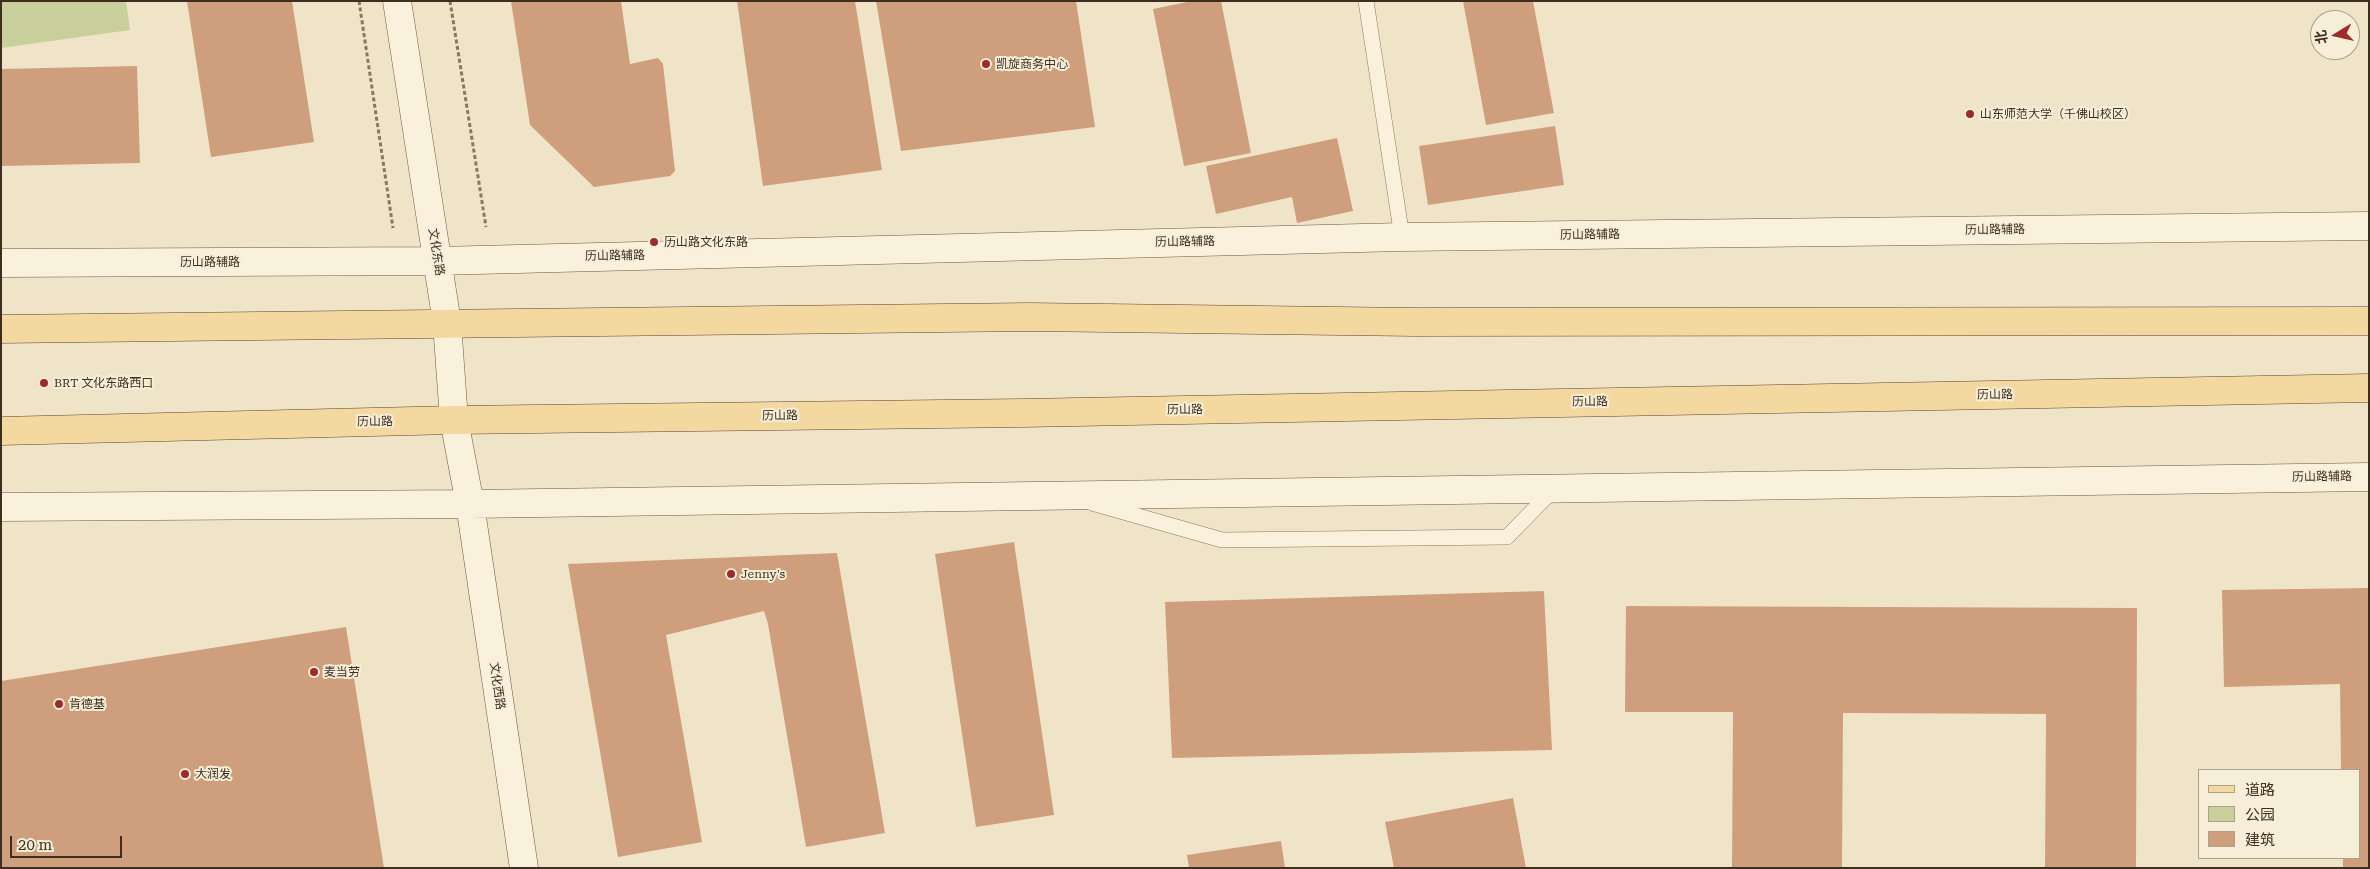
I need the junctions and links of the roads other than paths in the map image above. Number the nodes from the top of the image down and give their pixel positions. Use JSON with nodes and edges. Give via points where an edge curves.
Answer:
{"nodes":[{"id":1,"x":397,"y":1,"type":"edge"},
{"id":2,"x":1366,"y":1,"type":"edge"},
{"id":3,"x":2369,"y":226,"type":"edge"},
{"id":4,"x":1402,"y":237,"type":"junction"},
{"id":5,"x":437,"y":261,"type":"junction"},
{"id":6,"x":1,"y":263,"type":"edge"},
{"id":7,"x":2369,"y":320,"type":"edge"},
{"id":8,"x":447,"y":323,"type":"junction"},
{"id":9,"x":1,"y":329,"type":"edge"},
{"id":10,"x":2369,"y":388,"type":"edge"},
{"id":11,"x":454,"y":420,"type":"junction"},
{"id":12,"x":1,"y":431,"type":"edge"},
{"id":13,"x":2369,"y":477,"type":"edge"},
{"id":14,"x":1554,"y":488,"type":"junction"},
{"id":15,"x":1064,"y":495,"type":"junction"},
{"id":16,"x":470,"y":504,"type":"junction"},
{"id":17,"x":1,"y":507,"type":"edge"},
{"id":18,"x":524,"y":868,"type":"edge"}],
"edges":[{"from":1,"to":5,"type":"street","name":"文化东路"},
{"from":2,"to":4,"type":"lane"},
{"from":3,"to":4,"type":"street","name":"历山路辅路"},
{"from":4,"to":5,"type":"street","name":"历山路辅路"},
{"from":5,"to":6,"type":"street","name":"历山路辅路"},
{"from":5,"to":8,"type":"street","name":"文化东路"},
{"from":7,"to":8,"type":"main road","via":[[1415,322],[1030,317]]},
{"from":8,"to":9,"type":"main road"},
{"from":8,"to":11,"type":"street","name":"文化东路"},
{"from":10,"to":11,"type":"main road","name":"历山路"},
{"from":11,"to":12,"type":"main road","name":"历山路"},
{"from":11,"to":16,"type":"street","name":"文化东路"},
{"from":13,"to":14,"type":"street","name":"历山路辅路"},
{"from":14,"to":15,"type":"street","name":"历山路辅路"},
{"from":14,"to":15,"type":"lane","name":"历山路辅路","via":[[1507,537],[1470,538],[1222,540]]},
{"from":15,"to":16,"type":"street","name":"历山路辅路"},
{"from":16,"to":17,"type":"street","name":"历山路辅路"},
{"from":16,"to":18,"type":"street","name":"文化西路"}]}
